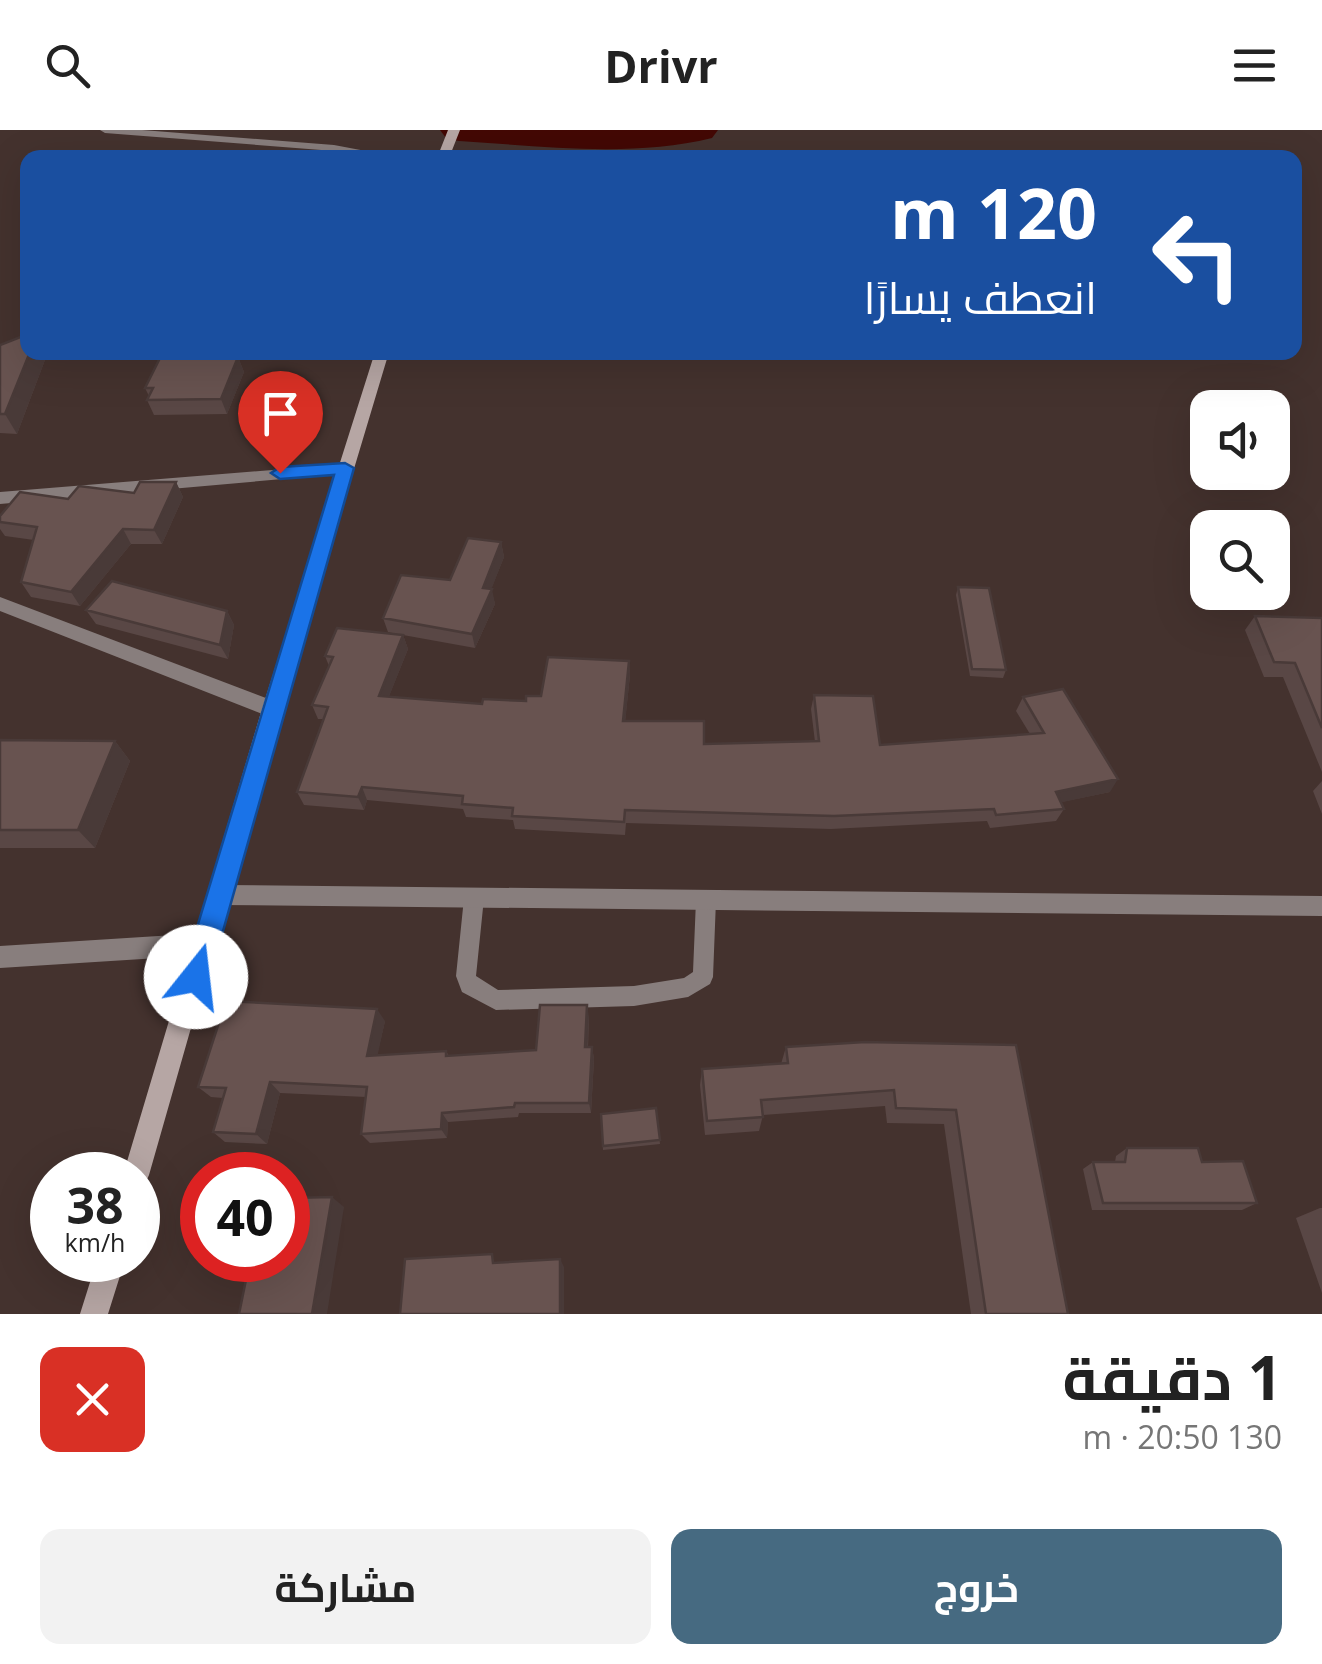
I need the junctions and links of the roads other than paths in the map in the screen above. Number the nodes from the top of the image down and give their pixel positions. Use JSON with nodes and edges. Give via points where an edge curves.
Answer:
{"nodes":[{"id":1,"x":105,"y":130,"type":"edge"},
{"id":2,"x":347,"y":150,"type":"edge"},
{"id":3,"x":379,"y":360,"type":"edge"},
{"id":4,"x":345,"y":468,"type":"junction"},
{"id":5,"x":0,"y":498,"type":"edge"},
{"id":6,"x":0,"y":604,"type":"edge"},
{"id":7,"x":272,"y":709,"type":"junction"},
{"id":8,"x":220,"y":895,"type":"junction"},
{"id":9,"x":474,"y":898,"type":"junction"},
{"id":10,"x":706,"y":900,"type":"junction"},
{"id":11,"x":1322,"y":906,"type":"edge"},
{"id":12,"x":206,"y":944,"type":"junction"},
{"id":13,"x":0,"y":957,"type":"edge"},
{"id":14,"x":143,"y":1152,"type":"edge"},
{"id":15,"x":104,"y":1282,"type":"edge"},
{"id":16,"x":94,"y":1314,"type":"edge"}],
"edges":[{"from":1,"to":2,"type":"lane"},
{"from":3,"to":4,"type":"street"},
{"from":4,"to":5,"type":"street"},
{"from":4,"to":7,"type":"street"},
{"from":6,"to":7,"type":"street"},
{"from":7,"to":8,"type":"street"},
{"from":8,"to":9,"type":"street"},
{"from":8,"to":12,"type":"street"},
{"from":9,"to":10,"type":"street"},
{"from":9,"to":10,"type":"lane","via":[[466,976],[469,985],[496,1000],[634,996],[688,986],[703,978]]},
{"from":10,"to":11,"type":"street"},
{"from":12,"to":13,"type":"street"},
{"from":12,"to":14,"type":"street"},
{"from":15,"to":16,"type":"street"}]}
